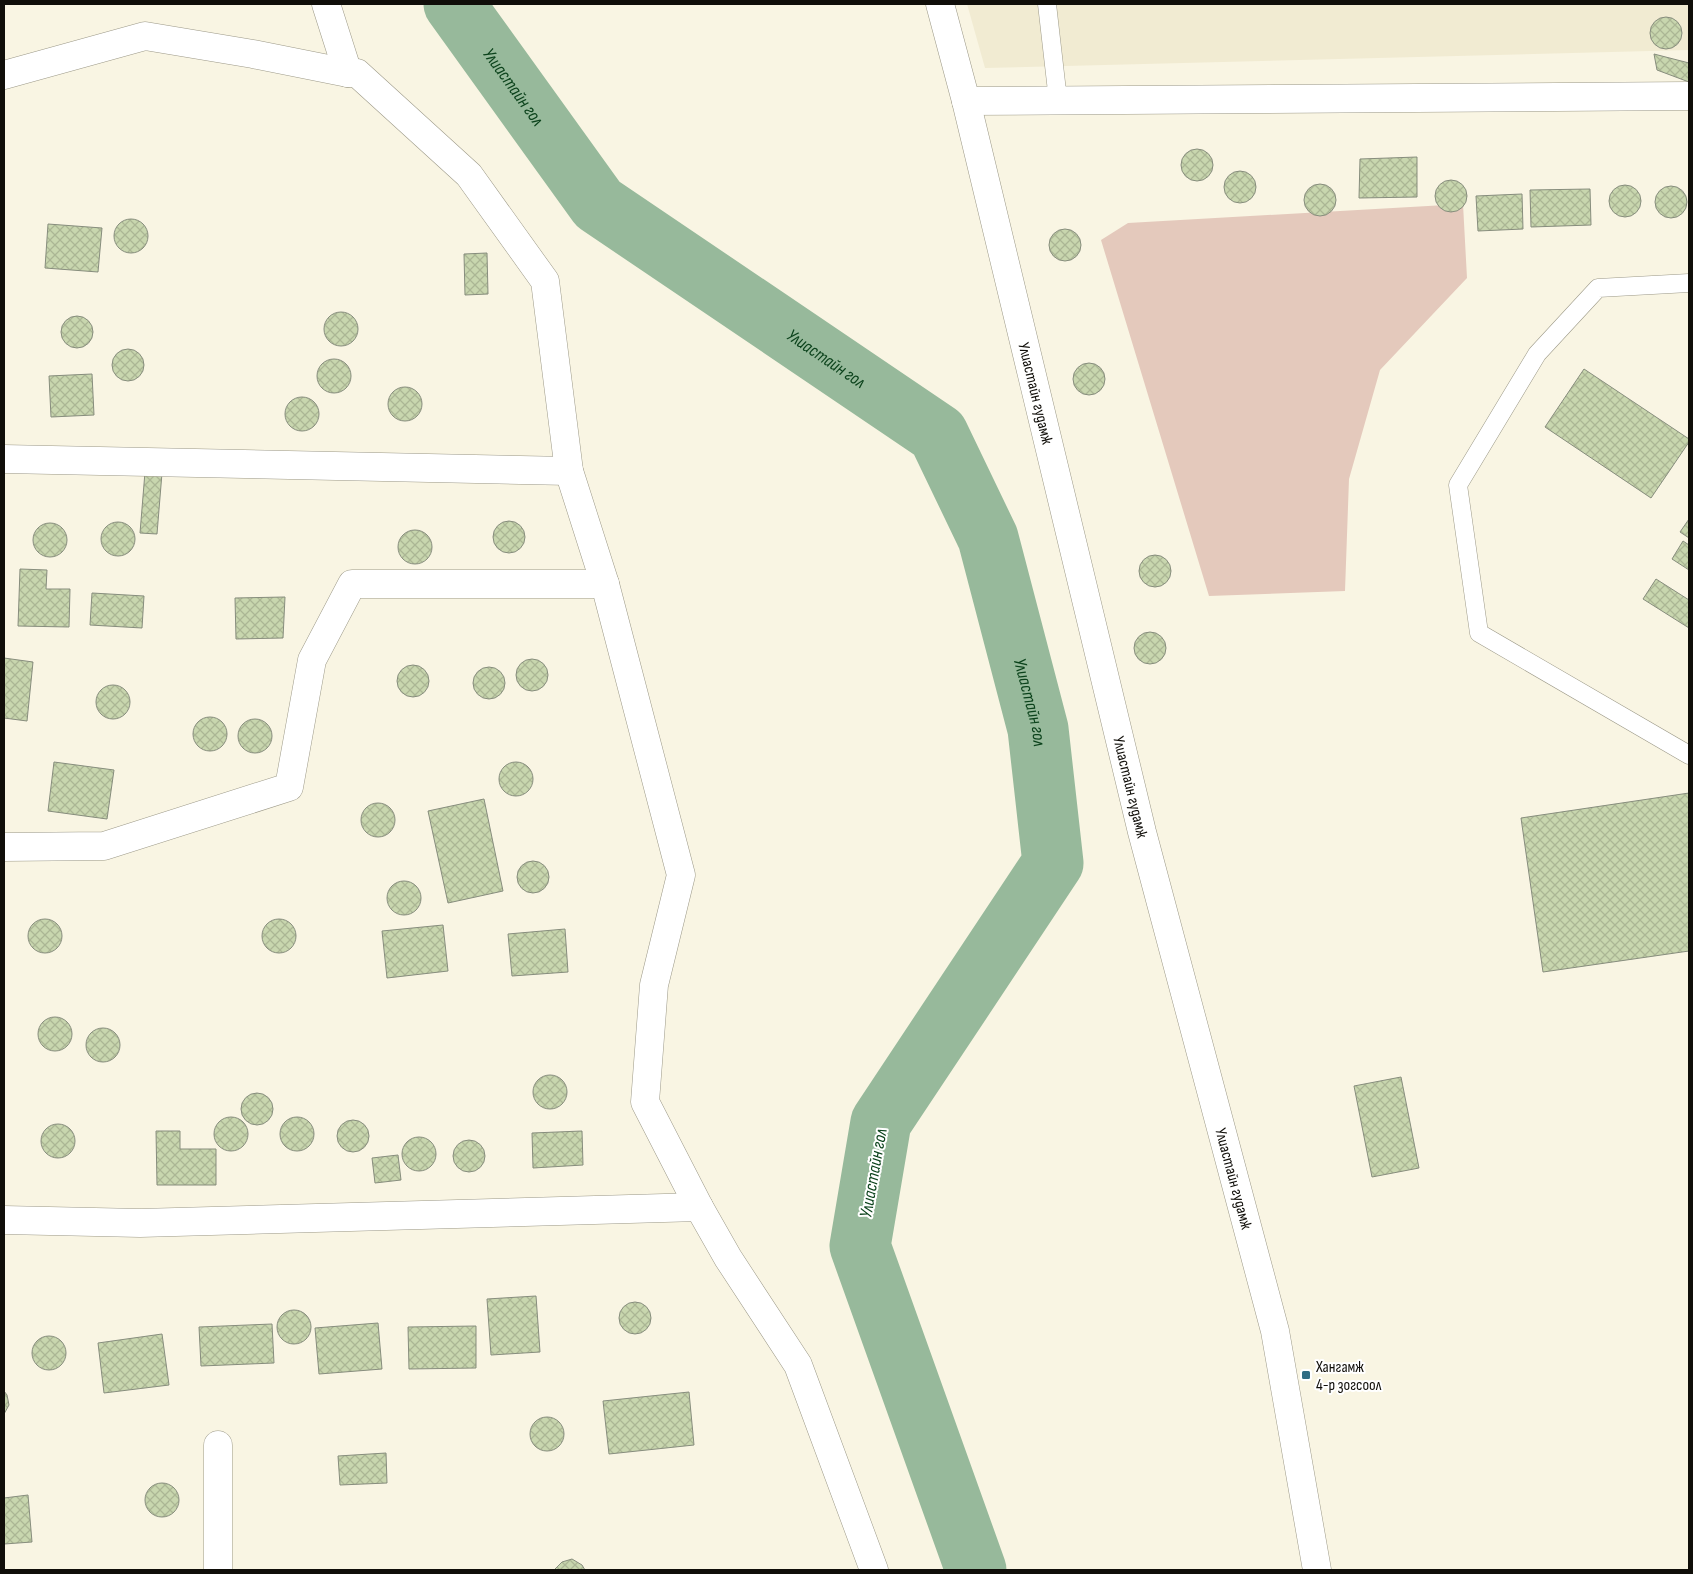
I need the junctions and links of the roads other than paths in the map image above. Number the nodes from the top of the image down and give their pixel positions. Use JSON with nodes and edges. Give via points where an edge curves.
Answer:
{"nodes":[{"id":1,"x":326,"y":4,"type":"edge"},
{"id":2,"x":940,"y":4,"type":"edge"},
{"id":3,"x":1047,"y":4,"type":"edge"},
{"id":4,"x":348,"y":73,"type":"junction"},
{"id":5,"x":4,"y":75,"type":"edge"},
{"id":6,"x":1689,"y":96,"type":"edge"},
{"id":7,"x":1058,"y":100,"type":"junction"},
{"id":8,"x":966,"y":101,"type":"junction"},
{"id":9,"x":1689,"y":283,"type":"edge"},
{"id":10,"x":4,"y":459,"type":"edge"},
{"id":11,"x":569,"y":471,"type":"junction"},
{"id":12,"x":605,"y":584,"type":"junction"},
{"id":13,"x":1689,"y":754,"type":"edge"},
{"id":14,"x":4,"y":848,"type":"edge"},
{"id":15,"x":699,"y":1207,"type":"junction"},
{"id":16,"x":4,"y":1220,"type":"edge"},
{"id":17,"x":218,"y":1445,"type":"dead end"},
{"id":18,"x":218,"y":1570,"type":"edge"},
{"id":19,"x":874,"y":1570,"type":"edge"},
{"id":20,"x":1317,"y":1570,"type":"edge"}],
"edges":[{"from":1,"to":4,"type":"street"},
{"from":2,"to":8,"type":"street","name":"Улиастайн гудамж"},
{"from":3,"to":7,"type":"lane"},
{"from":4,"to":5,"type":"street","via":[[145,36]]},
{"from":4,"to":11,"type":"street","via":[[357,73],[469,175],[546,281]]},
{"from":6,"to":7,"type":"street"},
{"from":7,"to":8,"type":"street"},
{"from":8,"to":20,"type":"street","name":"Улиастайн гудамж","via":[[1142,832],[1275,1331]]},
{"from":9,"to":13,"type":"lane","via":[[1598,288],[1536,354],[1458,485],[1479,633]]},
{"from":10,"to":11,"type":"street"},
{"from":11,"to":12,"type":"street"},
{"from":12,"to":14,"type":"street","via":[[352,584],[312,660],[289,787],[104,846]]},
{"from":12,"to":15,"type":"street","via":[[681,875],[654,984],[645,1102]]},
{"from":15,"to":16,"type":"street","via":[[140,1223]]},
{"from":15,"to":19,"type":"street","via":[[728,1258],[798,1365]]},
{"from":17,"to":18,"type":"street"}]}
